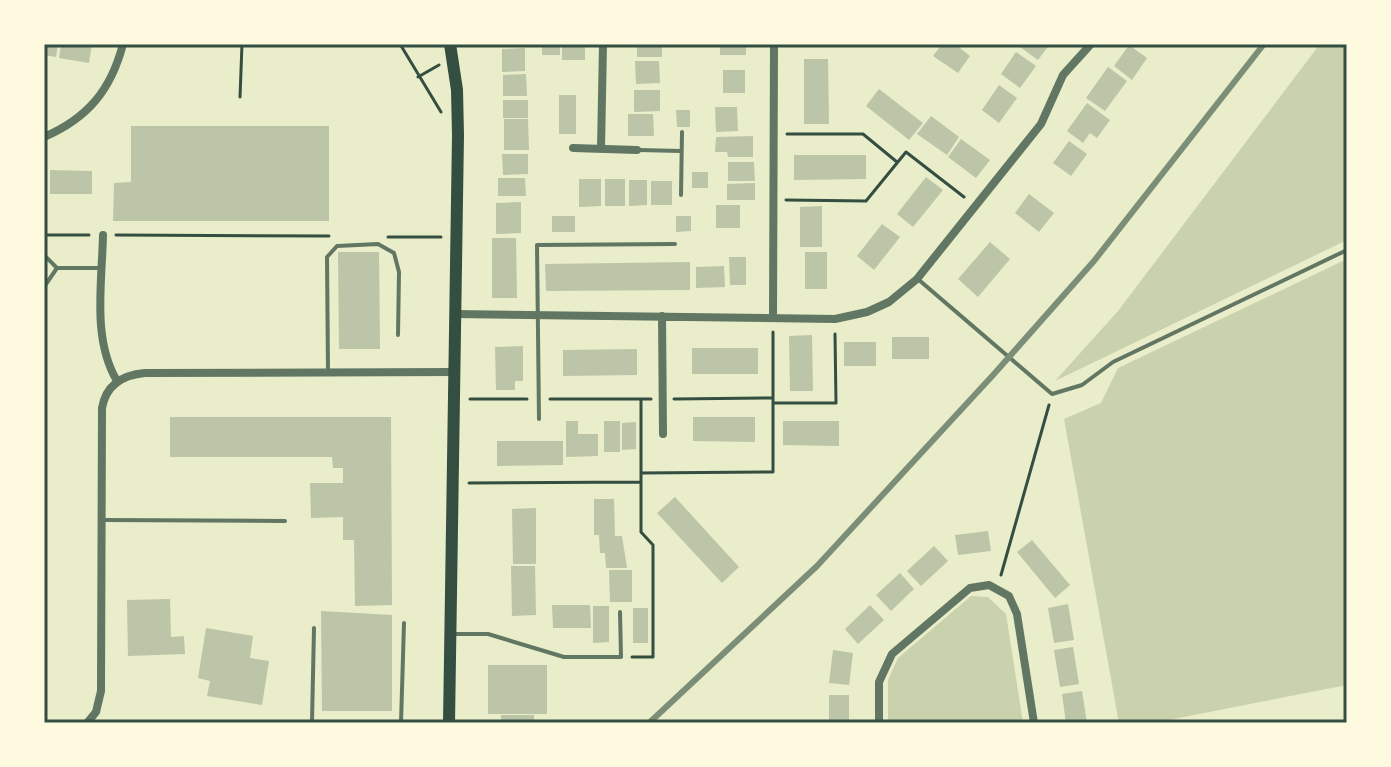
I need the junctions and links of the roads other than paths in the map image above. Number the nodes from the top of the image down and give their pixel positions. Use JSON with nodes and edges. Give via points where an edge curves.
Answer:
{"nodes":[{"id":1,"x":123,"y":44,"type":"edge"},
{"id":2,"x":603,"y":44,"type":"edge"},
{"id":3,"x":774,"y":44,"type":"edge"},
{"id":4,"x":1091,"y":44,"type":"edge"},
{"id":5,"x":452,"y":50,"type":"edge"},
{"id":6,"x":682,"y":132,"type":"dead end"},
{"id":7,"x":44,"y":137,"type":"edge"},
{"id":8,"x":573,"y":148,"type":"dead end"},
{"id":9,"x":601,"y":149,"type":"junction"},
{"id":10,"x":637,"y":150,"type":"joint"},
{"id":11,"x":681,"y":151,"type":"junction"},
{"id":12,"x":681,"y":195,"type":"dead end"},
{"id":13,"x":103,"y":235,"type":"road end"},
{"id":14,"x":675,"y":244,"type":"dead end"},
{"id":15,"x":1347,"y":250,"type":"edge"},
{"id":16,"x":44,"y":255,"type":"edge"},
{"id":17,"x":57,"y":268,"type":"junction"},
{"id":18,"x":102,"y":268,"type":"junction"},
{"id":19,"x":917,"y":279,"type":"junction"},
{"id":20,"x":44,"y":287,"type":"edge"},
{"id":21,"x":455,"y":314,"type":"junction"},
{"id":22,"x":538,"y":315,"type":"junction"},
{"id":23,"x":662,"y":316,"type":"junction"},
{"id":24,"x":773,"y":317,"type":"junction"},
{"id":25,"x":398,"y":335,"type":"dead end"},
{"id":26,"x":44,"y":355,"type":"edge"},
{"id":27,"x":44,"y":369,"type":"edge"},
{"id":28,"x":455,"y":372,"type":"junction"},
{"id":29,"x":328,"y":373,"type":"junction"},
{"id":30,"x":117,"y":381,"type":"junction"},
{"id":31,"x":539,"y":419,"type":"dead end"},
{"id":32,"x":663,"y":434,"type":"dead end"},
{"id":33,"x":103,"y":520,"type":"junction"},
{"id":34,"x":285,"y":521,"type":"dead end"},
{"id":35,"x":620,"y":612,"type":"dead end"},
{"id":36,"x":404,"y":623,"type":"dead end"},
{"id":37,"x":314,"y":628,"type":"dead end"},
{"id":38,"x":450,"y":634,"type":"junction"},
{"id":39,"x":87,"y":723,"type":"edge"},
{"id":40,"x":345,"y":723,"type":"edge"},
{"id":41,"x":401,"y":723,"type":"edge"},
{"id":42,"x":449,"y":723,"type":"edge"},
{"id":43,"x":879,"y":723,"type":"edge"},
{"id":44,"x":1034,"y":723,"type":"edge"}],
"edges":[{"from":1,"to":7,"type":"street","via":[[99,99],[71,125]]},
{"from":2,"to":9,"type":"street"},
{"from":3,"to":24,"type":"street"},
{"from":4,"to":19,"type":"street","via":[[1063,75],[1041,124]]},
{"from":5,"to":21,"type":"main road","via":[[458,117]]},
{"from":6,"to":11,"type":"lane"},
{"from":8,"to":9,"type":"street"},
{"from":9,"to":10,"type":"street"},
{"from":10,"to":11,"type":"lane"},
{"from":11,"to":12,"type":"lane"},
{"from":13,"to":18,"type":"street"},
{"from":14,"to":22,"type":"lane","via":[[537,245]]},
{"from":15,"to":19,"type":"lane","via":[[1113,362],[1082,385],[1052,394]]},
{"from":16,"to":17,"type":"lane"},
{"from":17,"to":18,"type":"lane"},
{"from":17,"to":20,"type":"lane"},
{"from":18,"to":30,"type":"street","via":[[103,351]]},
{"from":19,"to":24,"type":"street","via":[[867,312],[835,319]]},
{"from":21,"to":22,"type":"street"},
{"from":21,"to":28,"type":"main road"},
{"from":22,"to":23,"type":"street"},
{"from":22,"to":31,"type":"lane"},
{"from":23,"to":24,"type":"street"},
{"from":23,"to":32,"type":"street"},
{"from":25,"to":29,"type":"lane","via":[[399,272],[394,253],[378,244],[337,246],[327,257]]},
{"from":26,"to":27,"type":"lane"},
{"from":28,"to":29,"type":"street"},
{"from":28,"to":38,"type":"main road"},
{"from":29,"to":30,"type":"street","via":[[145,373]]},
{"from":30,"to":33,"type":"street","via":[[102,408]]},
{"from":33,"to":34,"type":"lane"},
{"from":33,"to":39,"type":"street","via":[[101,691]]},
{"from":35,"to":38,"type":"lane","via":[[621,657],[564,657],[488,634]]},
{"from":36,"to":41,"type":"lane"},
{"from":37,"to":40,"type":"lane","via":[[312,722]]},
{"from":38,"to":42,"type":"main road"},
{"from":43,"to":44,"type":"street","via":[[879,682],[892,654],[970,588],[998,587],[1017,614]]}]}
